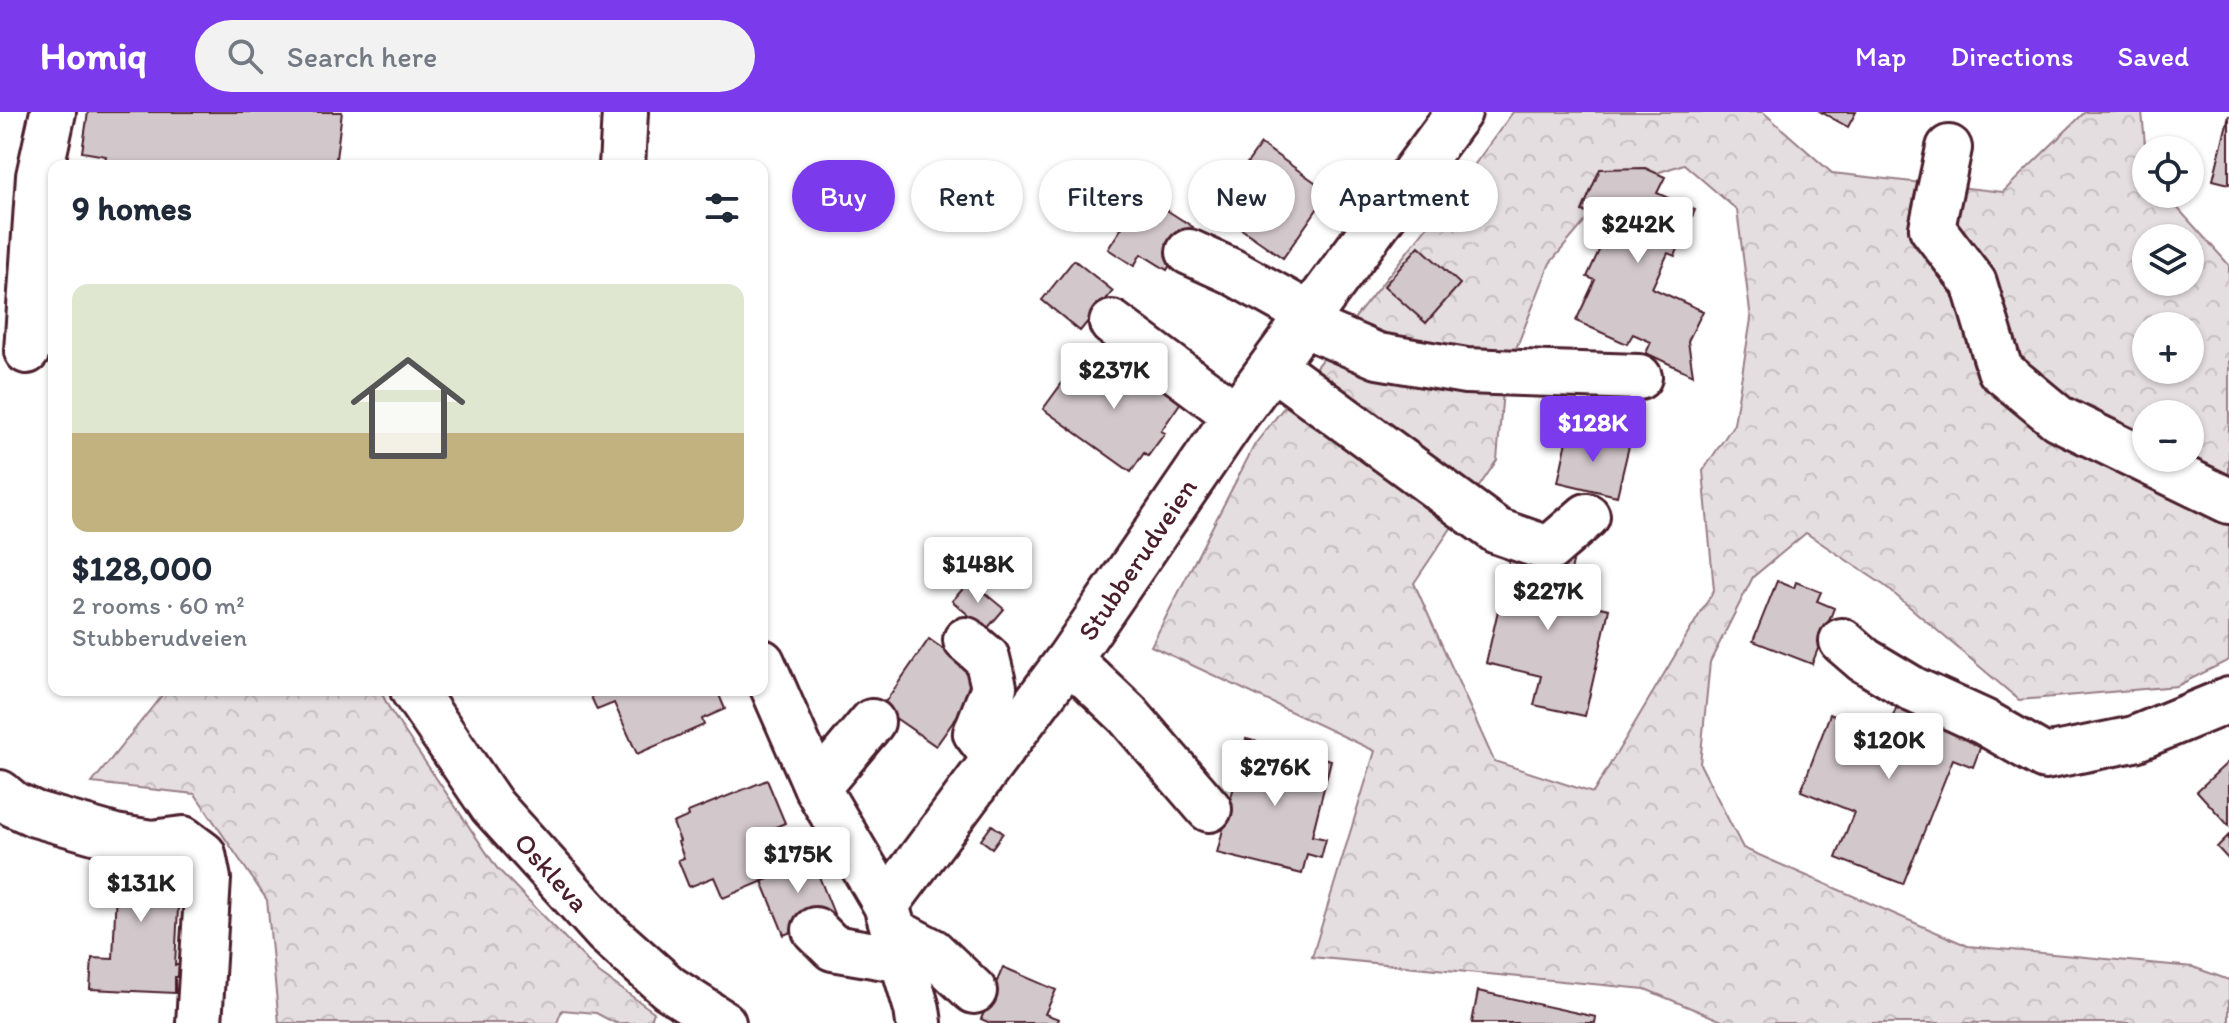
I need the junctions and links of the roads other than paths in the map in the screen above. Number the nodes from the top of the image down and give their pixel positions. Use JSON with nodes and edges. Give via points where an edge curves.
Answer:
{"nodes":[{"id":1,"x":53,"y":112,"type":"edge"},
{"id":2,"x":625,"y":112,"type":"edge"},
{"id":3,"x":1459,"y":112,"type":"edge"},
{"id":4,"x":1949,"y":148,"type":"dead end"},
{"id":5,"x":622,"y":160,"type":"edge"},
{"id":6,"x":45,"y":228,"type":"edge"},
{"id":7,"x":1189,"y":252,"type":"dead end"},
{"id":8,"x":1307,"y":319,"type":"junction"},
{"id":9,"x":1112,"y":323,"type":"dead end"},
{"id":10,"x":27,"y":350,"type":"edge"},
{"id":11,"x":1272,"y":366,"type":"junction"},
{"id":12,"x":1639,"y":377,"type":"dead end"},
{"id":13,"x":1236,"y":415,"type":"junction"},
{"id":14,"x":2229,"y":501,"type":"edge"},
{"id":15,"x":1587,"y":516,"type":"dead end"},
{"id":16,"x":966,"y":640,"type":"dead end"},
{"id":17,"x":1842,"y":641,"type":"dead end"},
{"id":18,"x":1069,"y":659,"type":"junction"},
{"id":19,"x":768,"y":676,"type":"edge"},
{"id":20,"x":417,"y":696,"type":"edge"},
{"id":21,"x":2229,"y":700,"type":"edge"},
{"id":22,"x":872,"y":722,"type":"dead end"},
{"id":23,"x":995,"y":758,"type":"junction"},
{"id":24,"x":817,"y":788,"type":"junction"},
{"id":25,"x":0,"y":793,"type":"edge"},
{"id":26,"x":1209,"y":809,"type":"dead end"},
{"id":27,"x":815,"y":930,"type":"dead end"},
{"id":28,"x":894,"y":932,"type":"junction"},
{"id":29,"x":974,"y":991,"type":"dead end"},
{"id":30,"x":704,"y":1017,"type":"edge"},
{"id":31,"x":199,"y":1023,"type":"edge"},
{"id":32,"x":919,"y":1023,"type":"edge"}],
"edges":[{"from":1,"to":6,"type":"street","via":[[39,176]]},
{"from":2,"to":5,"type":"street"},
{"from":3,"to":8,"type":"street","name":"Stubberudveien"},
{"from":4,"to":14,"type":"street","via":[[1932,228],[1974,283],[2000,370],[2058,418]]},
{"from":6,"to":10,"type":"street"},
{"from":7,"to":8,"type":"street","via":[[1231,271]]},
{"from":8,"to":11,"type":"street","name":"Stubberudveien"},
{"from":8,"to":12,"type":"street","via":[[1378,356],[1466,371]]},
{"from":9,"to":13,"type":"street"},
{"from":11,"to":13,"type":"street","name":"Stubberudveien"},
{"from":11,"to":15,"type":"street","via":[[1497,531],[1549,549]]},
{"from":13,"to":18,"type":"street","name":"Stubberudveien"},
{"from":16,"to":23,"type":"street","via":[[987,658],[994,687],[976,733]]},
{"from":17,"to":21,"type":"street","via":[[1914,690],[2045,757],[2134,739]]},
{"from":18,"to":23,"type":"street","name":"Stubberudveien"},
{"from":18,"to":26,"type":"street","via":[[1127,714]]},
{"from":19,"to":24,"type":"street"},
{"from":20,"to":30,"type":"street","name":"Oskleva","via":[[492,806],[606,932]]},
{"from":22,"to":24,"type":"street"},
{"from":23,"to":28,"type":"street","name":"Stubberudveien"},
{"from":24,"to":28,"type":"street"},
{"from":25,"to":31,"type":"street","via":[[35,814],[115,837],[151,843],[183,839],[203,854],[208,879]]},
{"from":27,"to":28,"type":"street","via":[[833,948]]},
{"from":28,"to":29,"type":"street","via":[[932,951]]},
{"from":28,"to":32,"type":"street"}]}
